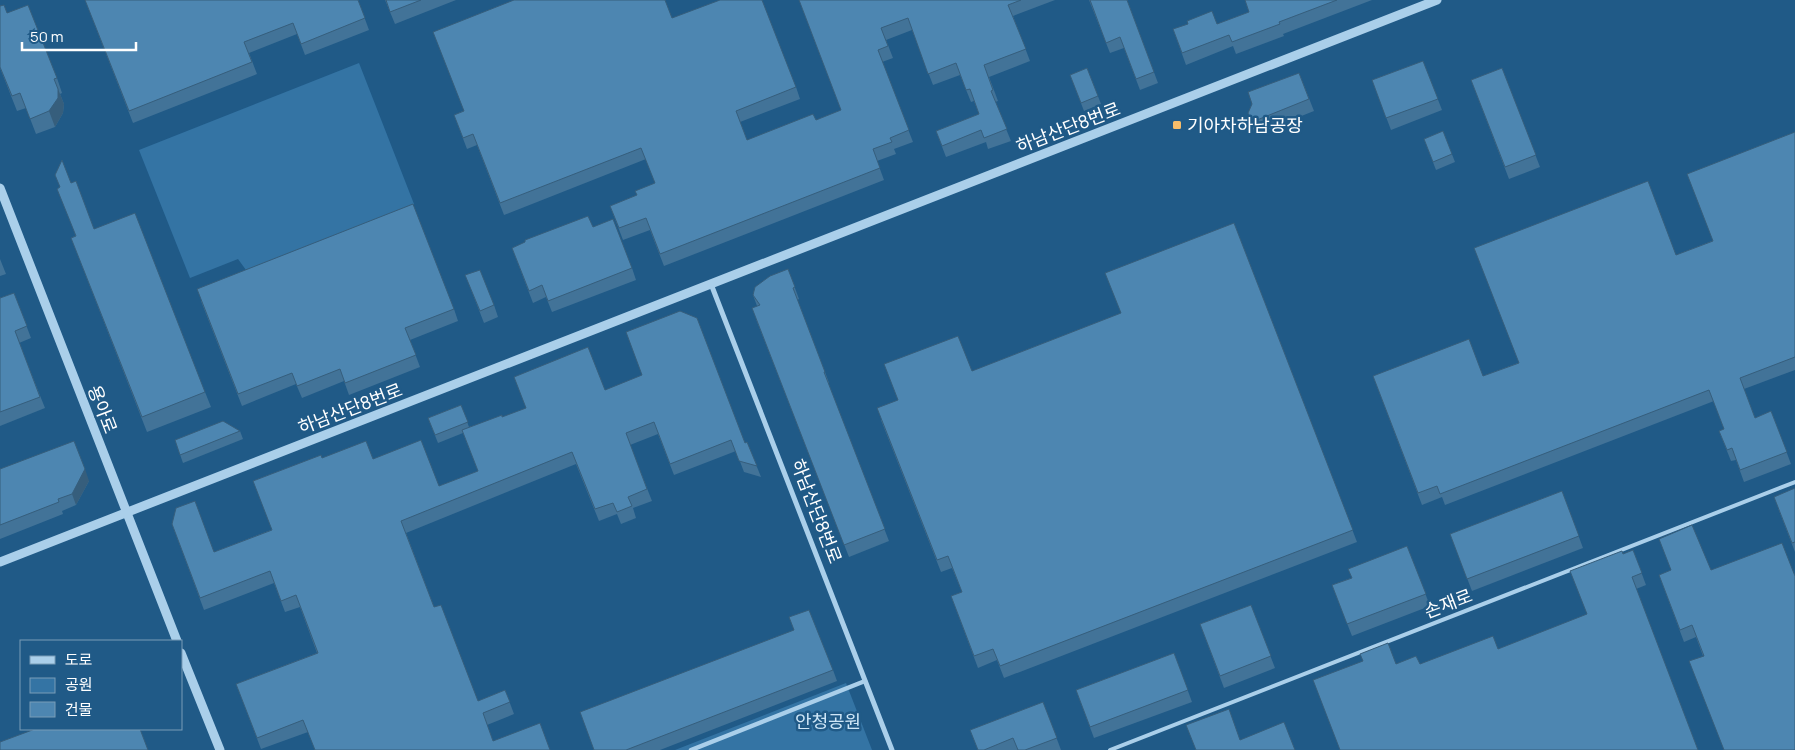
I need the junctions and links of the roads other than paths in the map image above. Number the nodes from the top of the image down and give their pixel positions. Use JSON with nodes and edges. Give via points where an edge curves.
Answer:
{"nodes":[{"id":1,"x":1437,"y":0,"type":"edge"},
{"id":2,"x":0,"y":188,"type":"edge"},
{"id":3,"x":711,"y":284,"type":"junction"},
{"id":4,"x":1795,"y":482,"type":"edge"},
{"id":5,"x":125,"y":512,"type":"junction"},
{"id":6,"x":0,"y":562,"type":"edge"},
{"id":7,"x":177,"y":640,"type":"edge"},
{"id":8,"x":182,"y":655,"type":"edge"},
{"id":9,"x":865,"y":681,"type":"junction"},
{"id":10,"x":220,"y":750,"type":"edge"},
{"id":11,"x":691,"y":750,"type":"edge"},
{"id":12,"x":892,"y":750,"type":"edge"},
{"id":13,"x":1110,"y":750,"type":"edge"}],
"edges":[{"from":1,"to":3,"type":"street","name":"하남산단8번로"},
{"from":2,"to":5,"type":"street","name":"용아로"},
{"from":3,"to":5,"type":"street","name":"하남산단8번로"},
{"from":3,"to":9,"type":"street","name":"하남산단8번로"},
{"from":4,"to":13,"type":"lane","name":"손재로"},
{"from":5,"to":6,"type":"street","name":"하남산단8번로"},
{"from":5,"to":7,"type":"street","name":"용아로"},
{"from":8,"to":10,"type":"street"},
{"from":9,"to":11,"type":"street"},
{"from":9,"to":12,"type":"street","name":"하남산단8번로"}]}
